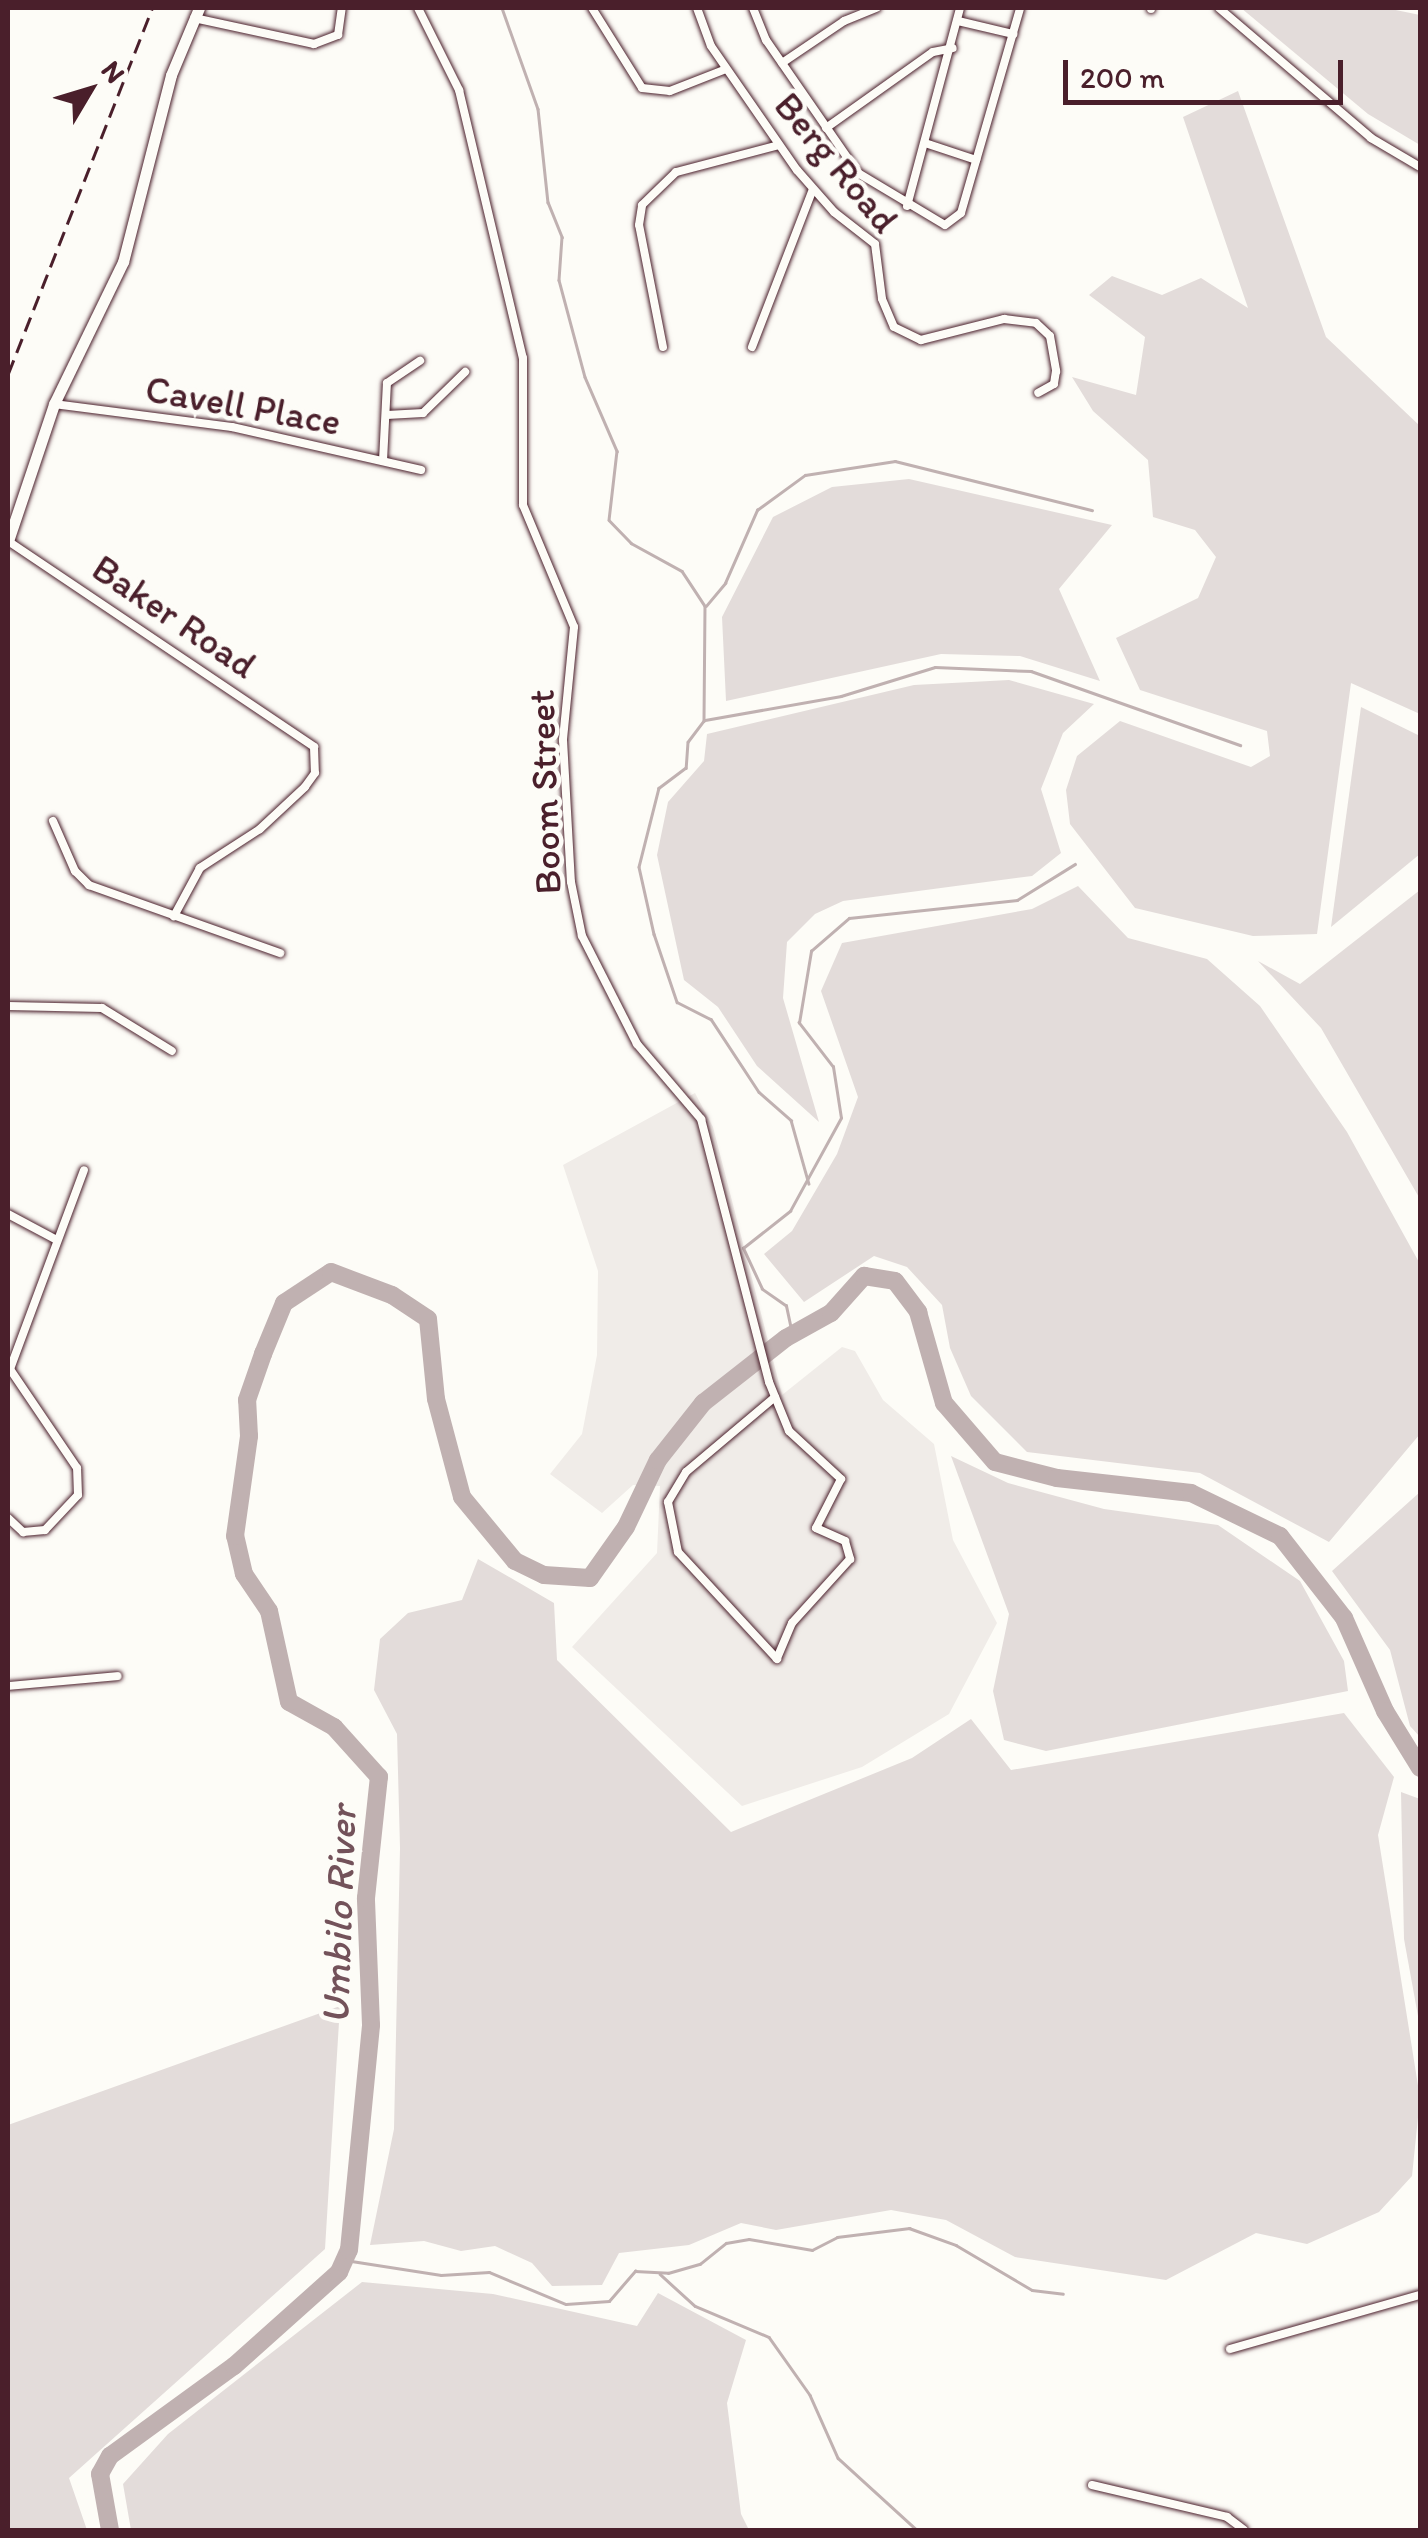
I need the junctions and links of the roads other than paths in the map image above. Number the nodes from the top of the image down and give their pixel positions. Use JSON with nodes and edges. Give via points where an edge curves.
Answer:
{"nodes":[{"id":1,"x":342,"y":8,"type":"edge"},
{"id":2,"x":418,"y":8,"type":"edge"},
{"id":3,"x":592,"y":8,"type":"edge"},
{"id":4,"x":698,"y":8,"type":"edge"},
{"id":5,"x":753,"y":8,"type":"edge"},
{"id":6,"x":877,"y":8,"type":"edge"},
{"id":7,"x":960,"y":8,"type":"edge"},
{"id":8,"x":1020,"y":8,"type":"edge"},
{"id":9,"x":1219,"y":8,"type":"edge"},
{"id":10,"x":196,"y":13,"type":"edge"},
{"id":11,"x":958,"y":20,"type":"junction"},
{"id":12,"x":1013,"y":34,"type":"junction"},
{"id":13,"x":953,"y":48,"type":"junction"},
{"id":14,"x":782,"y":63,"type":"junction"},
{"id":15,"x":726,"y":69,"type":"junction"},
{"id":16,"x":826,"y":128,"type":"junction"},
{"id":17,"x":925,"y":143,"type":"junction"},
{"id":18,"x":780,"y":145,"type":"junction"},
{"id":19,"x":976,"y":160,"type":"junction"},
{"id":20,"x":1420,"y":167,"type":"edge"},
{"id":21,"x":813,"y":189,"type":"junction"},
{"id":22,"x":907,"y":206,"type":"junction"},
{"id":23,"x":663,"y":347,"type":"dead end"},
{"id":24,"x":752,"y":347,"type":"dead end"},
{"id":25,"x":420,"y":361,"type":"dead end"},
{"id":26,"x":465,"y":372,"type":"dead end"},
{"id":27,"x":1038,"y":393,"type":"dead end"},
{"id":28,"x":54,"y":404,"type":"junction"},
{"id":29,"x":388,"y":414,"type":"junction"},
{"id":30,"x":384,"y":461,"type":"junction"},
{"id":31,"x":421,"y":470,"type":"dead end"},
{"id":32,"x":8,"y":541,"type":"edge"},
{"id":33,"x":53,"y":820,"type":"dead end"},
{"id":34,"x":174,"y":916,"type":"junction"},
{"id":35,"x":280,"y":953,"type":"dead end"},
{"id":36,"x":8,"y":1006,"type":"edge"},
{"id":37,"x":172,"y":1051,"type":"dead end"},
{"id":38,"x":84,"y":1170,"type":"dead end"},
{"id":39,"x":8,"y":1214,"type":"edge"},
{"id":40,"x":57,"y":1240,"type":"junction"},
{"id":41,"x":775,"y":1397,"type":"junction"},
{"id":42,"x":8,"y":1518,"type":"edge"},
{"id":43,"x":118,"y":1676,"type":"dead end"},
{"id":44,"x":8,"y":1686,"type":"edge"},
{"id":45,"x":1420,"y":2295,"type":"edge"},
{"id":46,"x":1230,"y":2348,"type":"dead end"},
{"id":47,"x":1092,"y":2485,"type":"dead end"},
{"id":48,"x":1244,"y":2530,"type":"edge"}],
"edges":[{"from":1,"to":10,"type":"street","via":[[338,35],[314,44]]},
{"from":2,"to":41,"type":"street","name":"Boom Street","via":[[459,90],[523,358],[522,505],[574,627],[563,740],[571,882],[582,936],[630,1033],[706,1131]]},
{"from":3,"to":15,"type":"street","via":[[642,88],[670,91]]},
{"from":4,"to":15,"type":"street","name":"Berg Road"},
{"from":5,"to":14,"type":"street"},
{"from":6,"to":14,"type":"street","via":[[844,21]]},
{"from":7,"to":11,"type":"street"},
{"from":8,"to":12,"type":"street"},
{"from":9,"to":20,"type":"street","via":[[1370,138]]},
{"from":10,"to":28,"type":"main road","via":[[171,74],[123,262]]},
{"from":11,"to":12,"type":"street"},
{"from":11,"to":13,"type":"street"},
{"from":12,"to":19,"type":"street"},
{"from":13,"to":16,"type":"street","via":[[933,52]]},
{"from":13,"to":17,"type":"street"},
{"from":14,"to":16,"type":"street"},
{"from":15,"to":18,"type":"street","name":"Berg Road"},
{"from":16,"to":22,"type":"street","via":[[868,184]]},
{"from":17,"to":19,"type":"street"},
{"from":17,"to":22,"type":"street"},
{"from":18,"to":21,"type":"street","name":"Berg Road"},
{"from":18,"to":23,"type":"street","via":[[669,175],[642,205],[638,225]]},
{"from":19,"to":22,"type":"street","via":[[961,213],[950,224]]},
{"from":21,"to":24,"type":"street"},
{"from":21,"to":27,"type":"street","name":"Berg Road","via":[[875,244],[884,309],[902,334],[934,339],[1004,319],[1027,320],[1050,336],[1054,384]]},
{"from":25,"to":29,"type":"street","via":[[390,377]]},
{"from":26,"to":29,"type":"street","via":[[423,412]]},
{"from":28,"to":30,"type":"street","name":"Cavell Place","via":[[232,427]]},
{"from":28,"to":32,"type":"main road"},
{"from":29,"to":30,"type":"street"},
{"from":30,"to":31,"type":"street","name":"Cavell Place"},
{"from":32,"to":34,"type":"street","name":"Baker Road","via":[[309,739],[316,754],[310,780],[272,819],[192,876]]},
{"from":33,"to":34,"type":"street","via":[[74,871],[89,885]]},
{"from":34,"to":35,"type":"street"},
{"from":36,"to":37,"type":"street","via":[[102,1008]]},
{"from":38,"to":40,"type":"street"},
{"from":39,"to":40,"type":"street"},
{"from":40,"to":42,"type":"street","via":[[10,1369],[77,1468],[78,1495],[45,1530],[23,1532]]},
{"from":41,"to":41,"type":"street","name":"Boom Street","via":[[789,1431],[841,1479],[817,1522],[819,1530],[845,1541],[850,1559],[792,1623],[777,1659],[678,1552],[668,1502],[686,1472]]},
{"from":43,"to":44,"type":"street"},
{"from":45,"to":46,"type":"street"},
{"from":47,"to":48,"type":"street","via":[[1227,2517]]}]}
